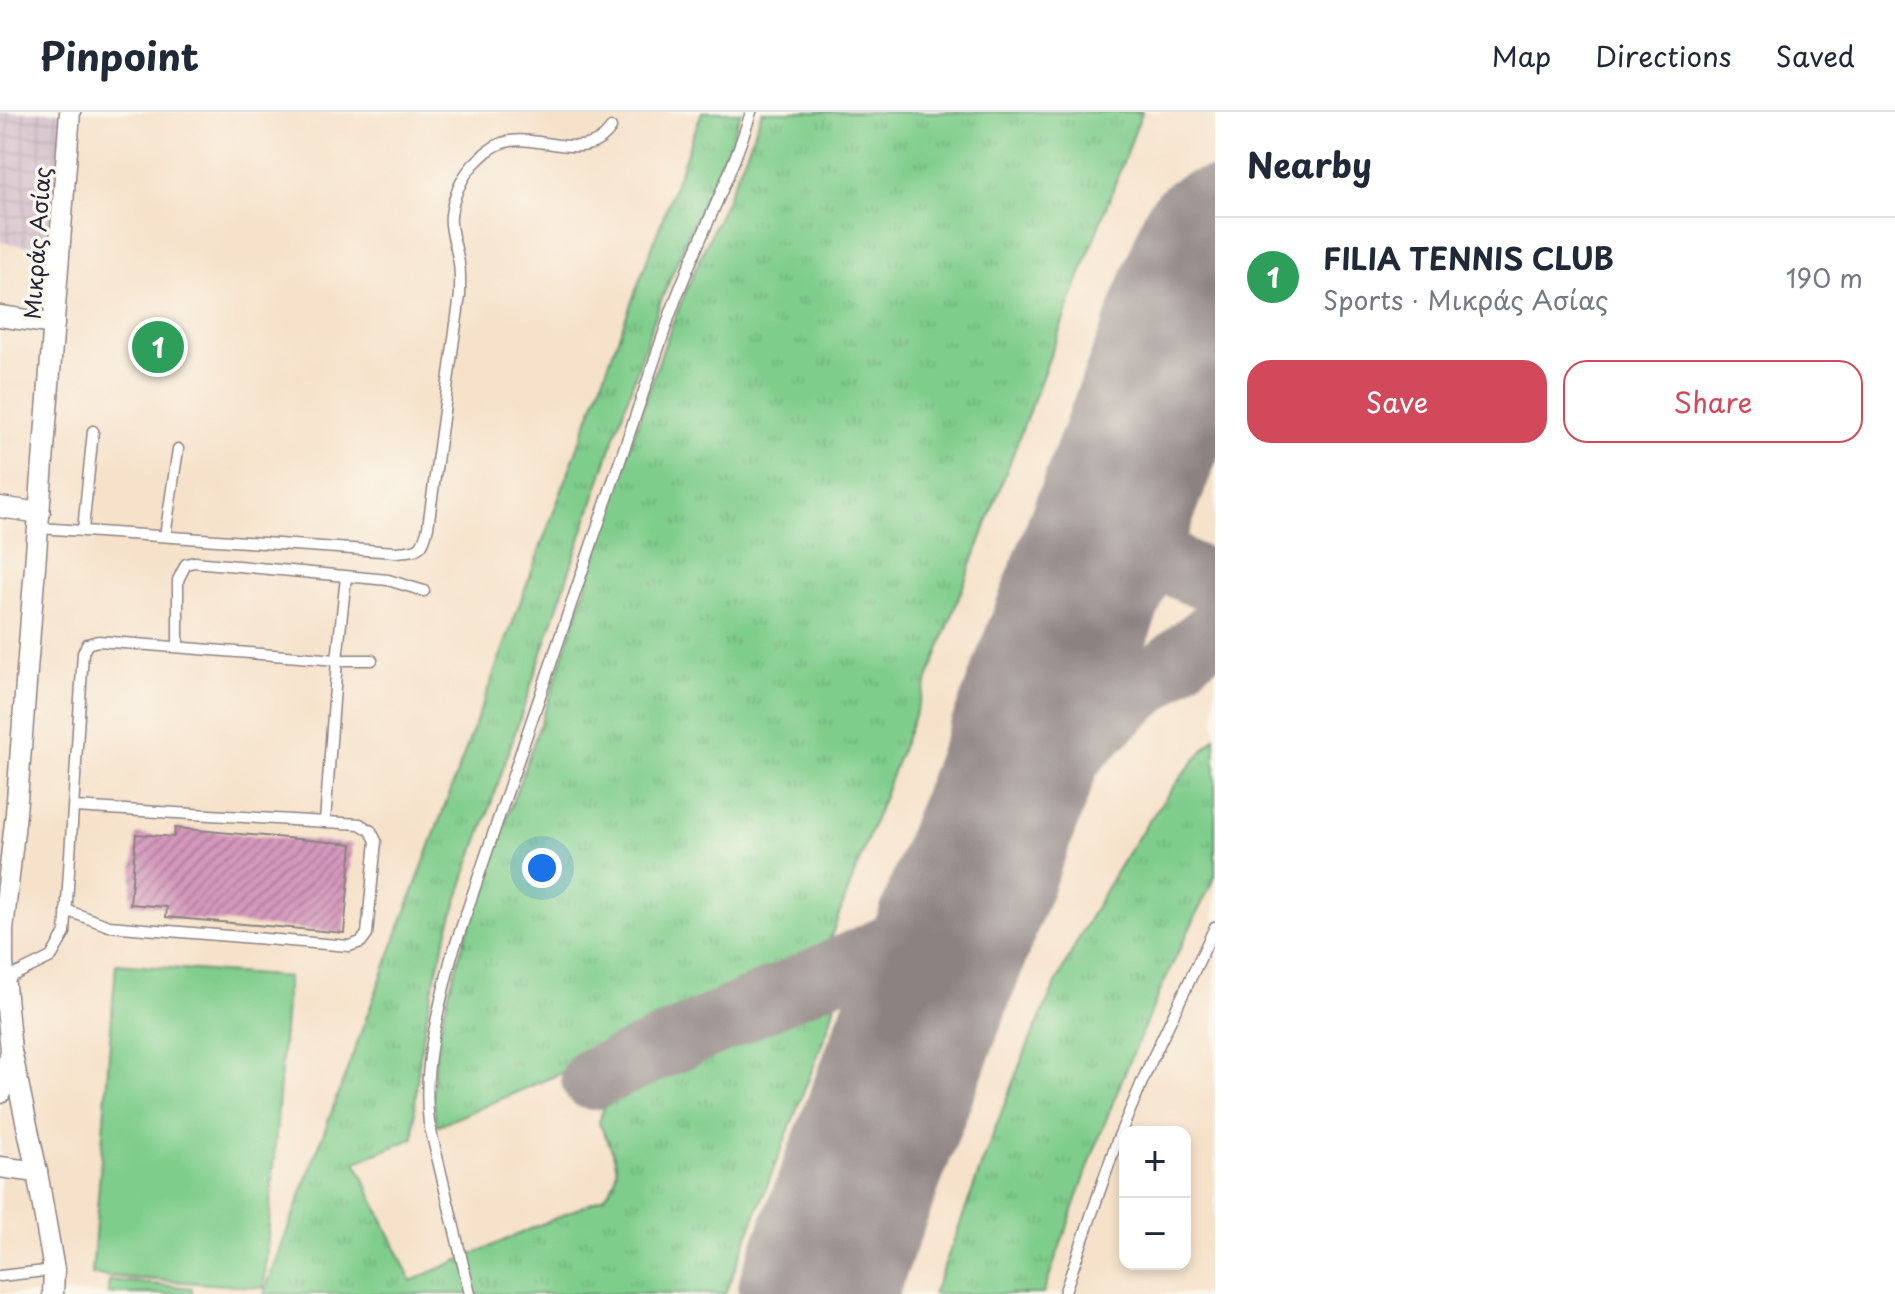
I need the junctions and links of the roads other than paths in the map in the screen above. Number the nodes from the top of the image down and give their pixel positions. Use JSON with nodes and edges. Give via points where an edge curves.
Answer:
{"nodes":[{"id":1,"x":70,"y":112,"type":"edge"},
{"id":2,"x":751,"y":112,"type":"edge"},
{"id":3,"x":611,"y":128,"type":"dead end"},
{"id":4,"x":0,"y":316,"type":"edge"},
{"id":5,"x":54,"y":324,"type":"junction"},
{"id":6,"x":93,"y":431,"type":"dead end"},
{"id":7,"x":178,"y":449,"type":"dead end"},
{"id":8,"x":0,"y":507,"type":"edge"},
{"id":9,"x":40,"y":520,"type":"junction"},
{"id":10,"x":83,"y":530,"type":"junction"},
{"id":11,"x":165,"y":536,"type":"junction"},
{"id":12,"x":346,"y":577,"type":"junction"},
{"id":13,"x":424,"y":591,"type":"dead end"},
{"id":14,"x":178,"y":647,"type":"junction"},
{"id":15,"x":337,"y":660,"type":"junction"},
{"id":16,"x":372,"y":660,"type":"dead end"},
{"id":17,"x":74,"y":807,"type":"junction"},
{"id":18,"x":8,"y":810,"type":"edge"},
{"id":19,"x":325,"y":822,"type":"junction"},
{"id":20,"x":66,"y":910,"type":"junction"},
{"id":21,"x":1215,"y":927,"type":"edge"},
{"id":22,"x":4,"y":980,"type":"junction"},
{"id":23,"x":11,"y":1051,"type":"junction"},
{"id":24,"x":0,"y":1093,"type":"edge"},
{"id":25,"x":0,"y":1167,"type":"edge"},
{"id":26,"x":37,"y":1172,"type":"junction"},
{"id":27,"x":54,"y":1270,"type":"junction"},
{"id":28,"x":0,"y":1276,"type":"edge"},
{"id":29,"x":53,"y":1294,"type":"edge"},
{"id":30,"x":470,"y":1294,"type":"edge"},
{"id":31,"x":1064,"y":1294,"type":"edge"}],
"edges":[{"from":1,"to":5,"type":"street","name":"Μικράς Ασίας"},
{"from":2,"to":30,"type":"lane","via":[[684,275],[451,958],[425,1094]]},
{"from":3,"to":11,"type":"lane","via":[[597,143],[583,147],[504,142],[485,152],[459,188],[450,217],[460,295],[423,545],[396,552]]},
{"from":4,"to":5,"type":"street"},
{"from":5,"to":9,"type":"street","name":"Μικράς Ασίας"},
{"from":6,"to":10,"type":"lane"},
{"from":7,"to":11,"type":"lane"},
{"from":8,"to":9,"type":"street"},
{"from":9,"to":10,"type":"lane"},
{"from":9,"to":18,"type":"street","name":"Μικράς Ασίας"},
{"from":10,"to":11,"type":"lane"},
{"from":12,"to":13,"type":"lane","via":[[388,580]]},
{"from":12,"to":14,"type":"lane","via":[[186,564],[178,580]]},
{"from":12,"to":15,"type":"lane"},
{"from":14,"to":15,"type":"lane"},
{"from":14,"to":17,"type":"lane","via":[[87,644]]},
{"from":15,"to":16,"type":"lane"},
{"from":15,"to":19,"type":"lane"},
{"from":17,"to":19,"type":"lane"},
{"from":17,"to":20,"type":"lane"},
{"from":18,"to":22,"type":"street","name":"Μικράς Ασίας"},
{"from":19,"to":20,"type":"lane","via":[[360,824],[376,841],[367,934],[361,942],[349,946],[109,926]]},
{"from":20,"to":22,"type":"lane","via":[[65,933],[51,957]]},
{"from":21,"to":31,"type":"lane","via":[[1117,1141]]},
{"from":22,"to":23,"type":"street","name":"Μικράς Ασίας"},
{"from":23,"to":24,"type":"street","name":"Μικράς Ασίας"},
{"from":23,"to":26,"type":"street"},
{"from":25,"to":26,"type":"street"},
{"from":26,"to":27,"type":"street"},
{"from":27,"to":28,"type":"lane"},
{"from":27,"to":29,"type":"street"}]}
